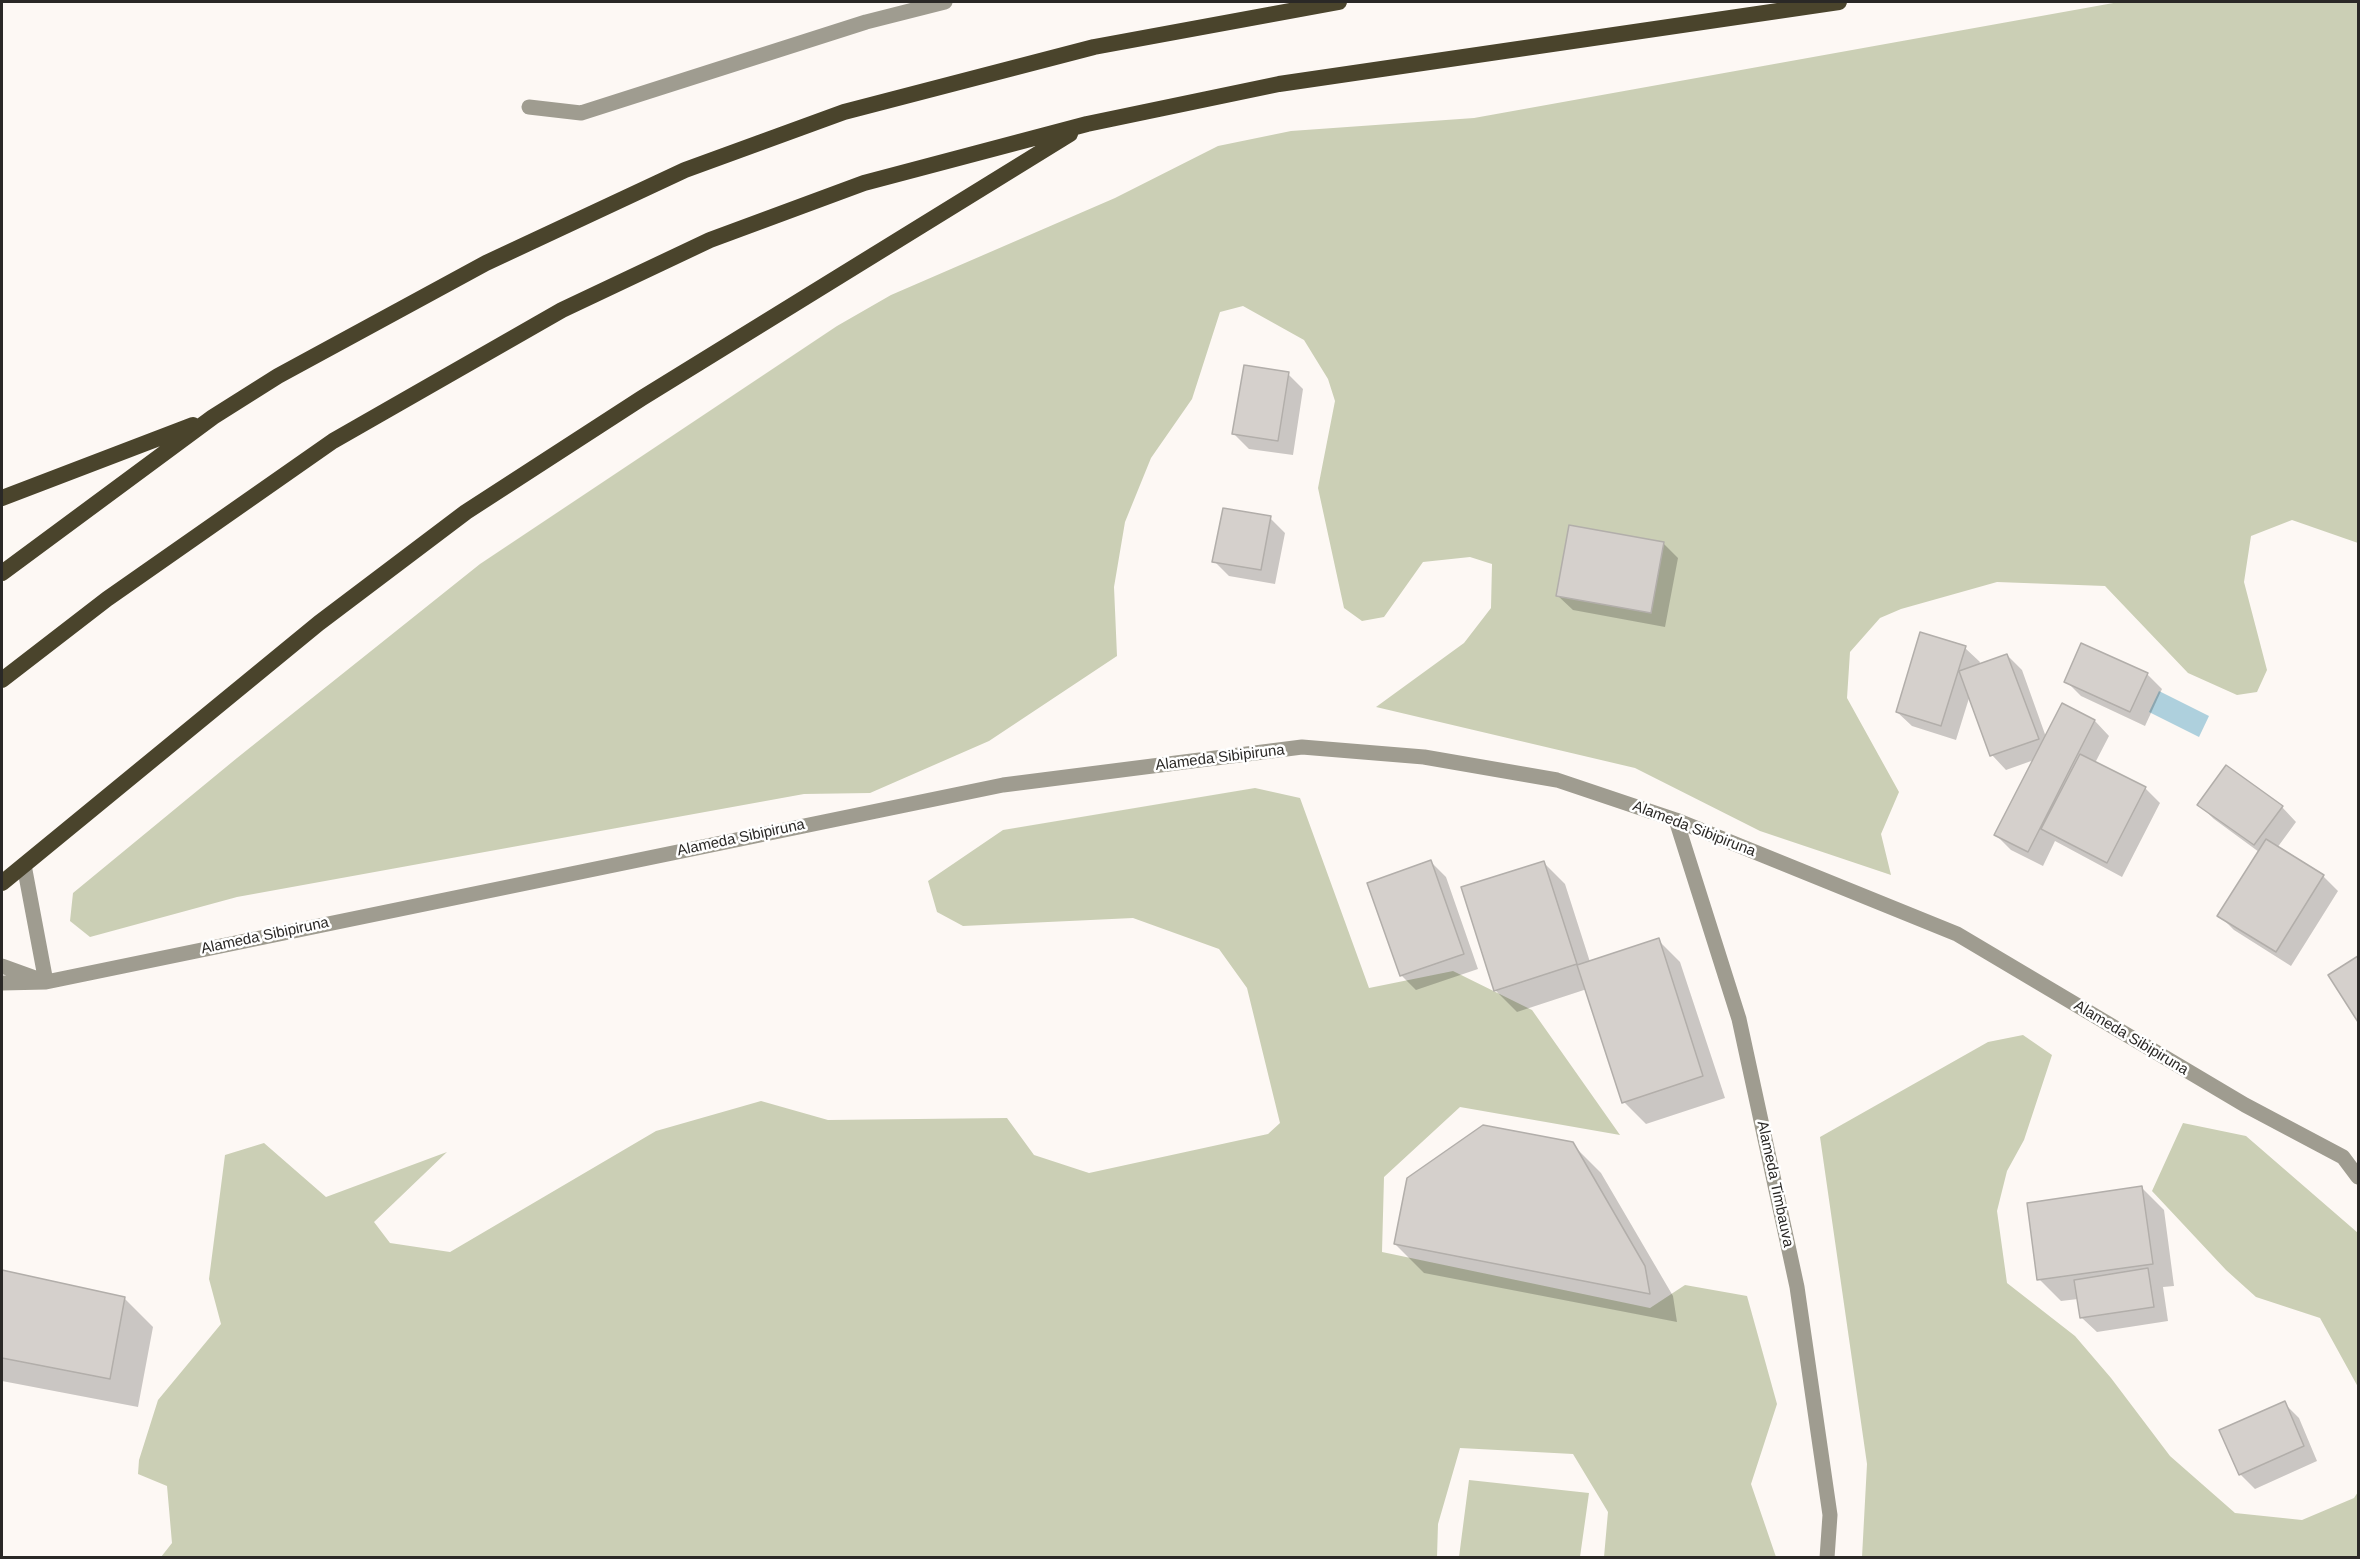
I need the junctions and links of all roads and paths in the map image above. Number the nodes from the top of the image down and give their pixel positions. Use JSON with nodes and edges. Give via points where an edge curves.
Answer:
{"nodes":[{"id":1,"x":945,"y":2,"type":"edge"},
{"id":2,"x":1339,"y":2,"type":"edge"},
{"id":3,"x":1839,"y":2,"type":"edge"},
{"id":4,"x":1306,"y":4,"type":"edge"},
{"id":5,"x":529,"y":106,"type":"dead end"},
{"id":6,"x":1086,"y":124,"type":"junction"},
{"id":7,"x":213,"y":417,"type":"junction"},
{"id":8,"x":2,"y":498,"type":"edge"},
{"id":9,"x":2,"y":573,"type":"edge"},
{"id":10,"x":2,"y":680,"type":"edge"},
{"id":11,"x":1676,"y":820,"type":"junction"},
{"id":12,"x":24,"y":865,"type":"junction"},
{"id":13,"x":2,"y":883,"type":"edge"},
{"id":14,"x":2,"y":966,"type":"edge"},
{"id":15,"x":46,"y":982,"type":"junction"},
{"id":16,"x":2,"y":983,"type":"edge"},
{"id":17,"x":2358,"y":1177,"type":"edge"},
{"id":18,"x":1827,"y":1557,"type":"edge"}],
"edges":[{"from":1,"to":5,"type":"street","via":[[866,22],[581,113]]},
{"from":2,"to":4,"type":"highway"},
{"from":3,"to":6,"type":"highway","via":[[1279,84]]},
{"from":4,"to":7,"type":"highway","via":[[1094,47],[844,112],[684,170],[486,263],[278,376]]},
{"from":6,"to":10,"type":"highway","via":[[864,183],[710,240],[562,310],[333,441],[107,598]]},
{"from":6,"to":12,"type":"highway","via":[[662,385],[466,512],[319,623]]},
{"from":7,"to":8,"type":"highway"},
{"from":7,"to":9,"type":"highway"},
{"from":11,"to":15,"type":"street","name":"Alameda Sibipiruna","via":[[1557,780],[1424,757],[1302,747],[952,794]]},
{"from":11,"to":17,"type":"street","name":"Alameda Sibipiruna","via":[[1957,934],[2245,1105],[2343,1157]]},
{"from":11,"to":18,"type":"street","name":"Alameda Timbauva","via":[[1739,1019],[1795,1276],[1830,1515]]},
{"from":12,"to":13,"type":"highway"},
{"from":12,"to":15,"type":"street"},
{"from":14,"to":15,"type":"street"},
{"from":15,"to":16,"type":"street","name":"Alameda Sibipiruna"}]}
